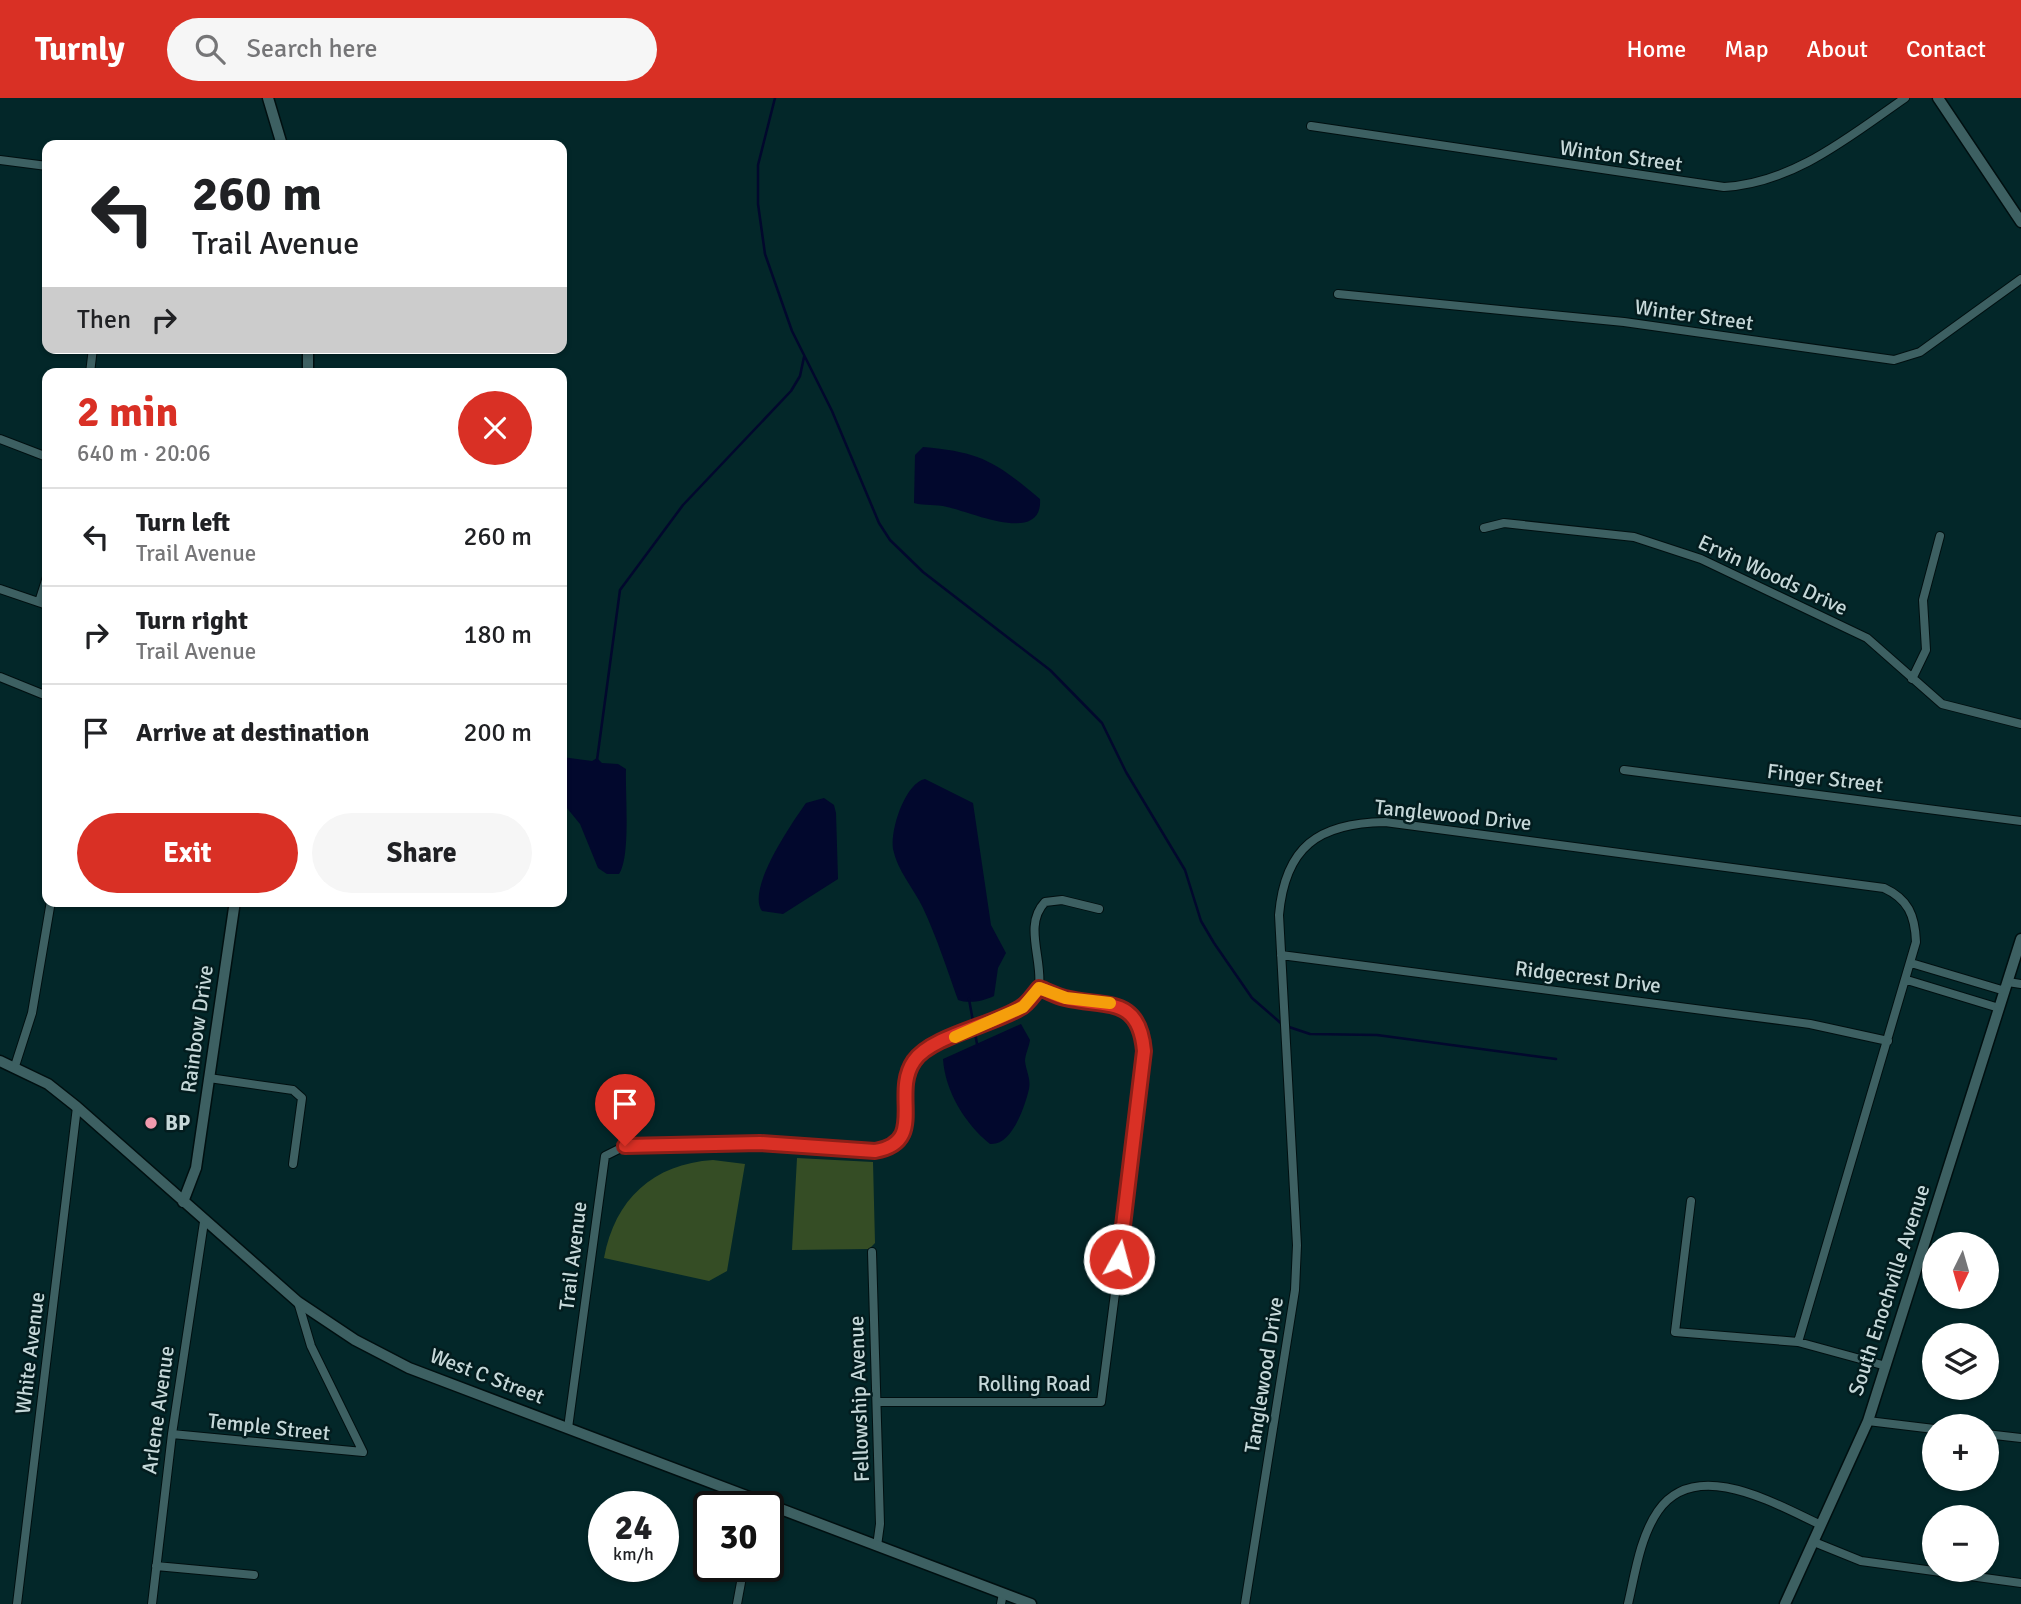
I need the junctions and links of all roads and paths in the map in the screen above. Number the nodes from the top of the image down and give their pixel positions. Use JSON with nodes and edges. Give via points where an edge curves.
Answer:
{"nodes":[{"id":1,"x":268,"y":98,"type":"edge"},
{"id":2,"x":1905,"y":98,"type":"edge"},
{"id":3,"x":1938,"y":98,"type":"edge"},
{"id":4,"x":1311,"y":126,"type":"dead end"},
{"id":5,"x":281,"y":140,"type":"edge"},
{"id":6,"x":0,"y":160,"type":"edge"},
{"id":7,"x":42,"y":165,"type":"edge"},
{"id":8,"x":2021,"y":222,"type":"edge"},
{"id":9,"x":2021,"y":279,"type":"edge"},
{"id":10,"x":1338,"y":294,"type":"dead end"},
{"id":11,"x":0,"y":439,"type":"edge"},
{"id":12,"x":42,"y":455,"type":"edge"},
{"id":13,"x":1484,"y":528,"type":"dead end"},
{"id":14,"x":1940,"y":536,"type":"dead end"},
{"id":15,"x":0,"y":589,"type":"edge"},
{"id":16,"x":42,"y":604,"type":"edge"},
{"id":17,"x":0,"y":677,"type":"edge"},
{"id":18,"x":1912,"y":679,"type":"junction"},
{"id":19,"x":42,"y":694,"type":"edge"},
{"id":20,"x":2021,"y":724,"type":"edge"},
{"id":21,"x":1624,"y":770,"type":"dead end"},
{"id":22,"x":2021,"y":821,"type":"edge"},
{"id":23,"x":50,"y":907,"type":"edge"},
{"id":24,"x":234,"y":907,"type":"edge"},
{"id":25,"x":1099,"y":909,"type":"dead end"},
{"id":26,"x":2021,"y":939,"type":"edge"},
{"id":27,"x":1282,"y":954,"type":"junction"},
{"id":28,"x":1911,"y":963,"type":"junction"},
{"id":29,"x":1907,"y":980,"type":"junction"},
{"id":30,"x":2021,"y":984,"type":"edge"},
{"id":31,"x":2006,"y":986,"type":"junction"},
{"id":32,"x":1039,"y":988,"type":"junction"},
{"id":33,"x":1999,"y":1007,"type":"junction"},
{"id":34,"x":1888,"y":1041,"type":"junction"},
{"id":35,"x":0,"y":1061,"type":"edge"},
{"id":36,"x":15,"y":1066,"type":"junction"},
{"id":37,"x":209,"y":1078,"type":"junction"},
{"id":38,"x":77,"y":1107,"type":"junction"},
{"id":39,"x":293,"y":1164,"type":"dead end"},
{"id":40,"x":1691,"y":1201,"type":"dead end"},
{"id":41,"x":183,"y":1202,"type":"junction"},
{"id":42,"x":204,"y":1222,"type":"junction"},
{"id":43,"x":872,"y":1252,"type":"dead end"},
{"id":44,"x":298,"y":1302,"type":"junction"},
{"id":45,"x":1798,"y":1342,"type":"junction"},
{"id":46,"x":1886,"y":1366,"type":"junction"},
{"id":47,"x":877,"y":1402,"type":"junction"},
{"id":48,"x":1868,"y":1421,"type":"junction"},
{"id":49,"x":568,"y":1428,"type":"junction"},
{"id":50,"x":1922,"y":1428,"type":"edge"},
{"id":51,"x":172,"y":1434,"type":"junction"},
{"id":52,"x":1999,"y":1435,"type":"edge"},
{"id":53,"x":2021,"y":1438,"type":"edge"},
{"id":54,"x":725,"y":1491,"type":"edge"},
{"id":55,"x":784,"y":1513,"type":"edge"},
{"id":56,"x":1821,"y":1525,"type":"junction"},
{"id":57,"x":1814,"y":1542,"type":"junction"},
{"id":58,"x":877,"y":1546,"type":"junction"},
{"id":59,"x":156,"y":1566,"type":"junction"},
{"id":60,"x":254,"y":1576,"type":"dead end"},
{"id":61,"x":741,"y":1582,"type":"edge"},
{"id":62,"x":2021,"y":1583,"type":"edge"},
{"id":63,"x":1002,"y":1599,"type":"edge"},
{"id":64,"x":17,"y":1604,"type":"edge"},
{"id":65,"x":152,"y":1604,"type":"edge"},
{"id":66,"x":737,"y":1604,"type":"edge"},
{"id":67,"x":1031,"y":1604,"type":"edge"},
{"id":68,"x":1245,"y":1604,"type":"edge"},
{"id":69,"x":1628,"y":1604,"type":"edge"},
{"id":70,"x":1785,"y":1604,"type":"edge"}],
"edges":[{"from":1,"to":5,"type":"main road"},
{"from":2,"to":4,"type":"street","name":"Winton Street","via":[[1810,161],[1761,182],[1724,187]]},
{"from":3,"to":8,"type":"main road"},
{"from":6,"to":7,"type":"street"},
{"from":9,"to":10,"type":"street","name":"Winter Street","via":[[1920,352],[1894,360],[1624,322]]},
{"from":11,"to":12,"type":"street"},
{"from":13,"to":18,"type":"street","name":"Ervin Woods Drive","via":[[1504,523],[1634,537],[1675,549],[1867,638]]},
{"from":14,"to":18,"type":"street","via":[[1923,600],[1926,650]]},
{"from":15,"to":16,"type":"street"},
{"from":17,"to":19,"type":"street"},
{"from":18,"to":20,"type":"street","name":"Ervin Woods Drive","via":[[1942,704]]},
{"from":21,"to":22,"type":"street","name":"Finger Street"},
{"from":23,"to":36,"type":"street","via":[[32,1013]]},
{"from":24,"to":37,"type":"main road","name":"Rainbow Drive"},
{"from":25,"to":32,"type":"street","via":[[1062,900],[1045,902],[1035,912]]},
{"from":26,"to":31,"type":"main road","name":"South Enochville Avenue"},
{"from":27,"to":28,"type":"street","name":"Tanglewood Drive","via":[[1281,891],[1302,847],[1359,822],[1385,822],[1884,888],[1898,895],[1916,922]]},
{"from":27,"to":34,"type":"street","name":"Ridgecrest Drive","via":[[1810,1024]]},
{"from":27,"to":68,"type":"street","name":"Tanglewood Drive","via":[[1297,1245]]},
{"from":28,"to":29,"type":"street","name":"Tanglewood Drive"},
{"from":28,"to":31,"type":"street"},
{"from":29,"to":33,"type":"street"},
{"from":29,"to":34,"type":"street","name":"Tanglewood Drive"},
{"from":30,"to":31,"type":"street"},
{"from":31,"to":33,"type":"main road","name":"South Enochville Avenue"},
{"from":32,"to":47,"type":"street","name":"Rolling Road","via":[[1066,998],[1113,1004],[1128,1011],[1143,1034],[1143,1076],[1101,1402]]},
{"from":32,"to":49,"type":"street","name":"Trail Avenue","via":[[1023,1007],[930,1047],[915,1059],[908,1073],[905,1126],[901,1140],[891,1148],[875,1151],[760,1143],[625,1146],[605,1156]]},
{"from":33,"to":46,"type":"main road","name":"South Enochville Avenue"},
{"from":34,"to":45,"type":"street","name":"Tanglewood Drive"},
{"from":35,"to":36,"type":"main road","name":"West C Street"},
{"from":36,"to":38,"type":"main road","name":"West C Street"},
{"from":37,"to":39,"type":"street","via":[[293,1090],[302,1098]]},
{"from":37,"to":41,"type":"main road","name":"Rainbow Drive","via":[[196,1168]]},
{"from":38,"to":41,"type":"main road","name":"West C Street"},
{"from":38,"to":64,"type":"street","name":"White Avenue"},
{"from":40,"to":45,"type":"street","via":[[1675,1332]]},
{"from":41,"to":42,"type":"main road","name":"West C Street"},
{"from":42,"to":44,"type":"main road","name":"West C Street"},
{"from":42,"to":51,"type":"street","name":"Arlene Avenue"},
{"from":43,"to":47,"type":"street","name":"Fellowship Avenue"},
{"from":44,"to":49,"type":"main road","name":"West C Street","via":[[409,1367]]},
{"from":44,"to":51,"type":"street","name":"Temple Street","via":[[311,1346],[363,1452]]},
{"from":45,"to":46,"type":"street"},
{"from":46,"to":48,"type":"main road","name":"South Enochville Avenue"},
{"from":47,"to":58,"type":"street","name":"Fellowship Avenue"},
{"from":48,"to":50,"type":"street"},
{"from":48,"to":56,"type":"main road","name":"South Enochville Avenue"},
{"from":49,"to":54,"type":"main road","name":"West C Street"},
{"from":51,"to":59,"type":"street","name":"Arlene Avenue"},
{"from":52,"to":53,"type":"street"},
{"from":55,"to":58,"type":"main road","name":"West C Street"},
{"from":56,"to":57,"type":"main road","name":"South Enochville Avenue"},
{"from":56,"to":69,"type":"street","via":[[1743,1491],[1724,1487],[1687,1490],[1670,1497],[1657,1512],[1638,1560]]},
{"from":57,"to":62,"type":"street","via":[[1861,1562]]},
{"from":57,"to":70,"type":"main road","name":"South Enochville Avenue"},
{"from":58,"to":63,"type":"main road","name":"West C Street"},
{"from":59,"to":60,"type":"street"},
{"from":59,"to":65,"type":"street","name":"Arlene Avenue"},
{"from":61,"to":66,"type":"street"},
{"from":63,"to":67,"type":"main road","name":"West C Street"}]}
